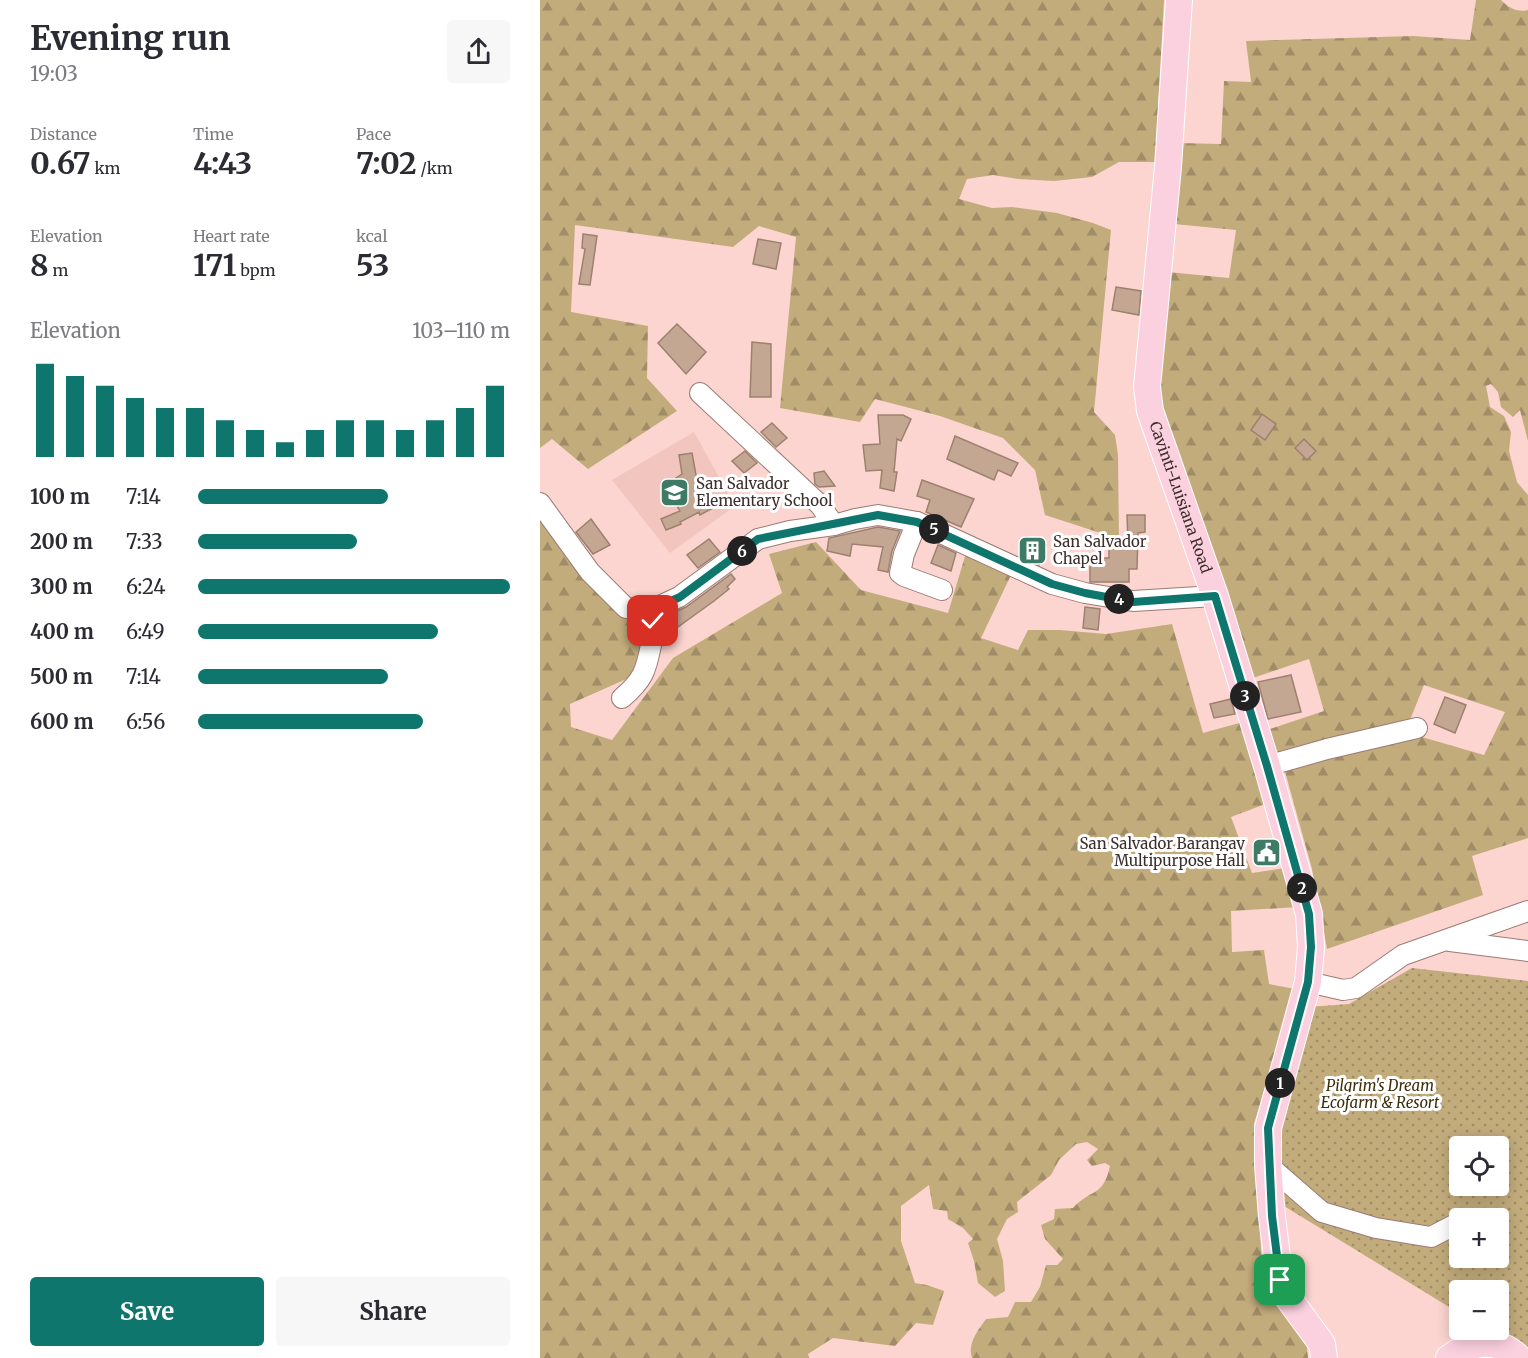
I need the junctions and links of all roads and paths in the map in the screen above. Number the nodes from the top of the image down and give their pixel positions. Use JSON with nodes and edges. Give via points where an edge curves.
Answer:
{"nodes":[{"id":1,"x":1179,"y":0,"type":"edge"},
{"id":2,"x":700,"y":393,"type":"dead end"},
{"id":3,"x":540,"y":503,"type":"edge"},
{"id":4,"x":917,"y":522,"type":"junction"},
{"id":5,"x":834,"y":525,"type":"junction"},
{"id":6,"x":942,"y":590,"type":"dead end"},
{"id":7,"x":1215,"y":596,"type":"junction"},
{"id":8,"x":638,"y":609,"type":"junction"},
{"id":9,"x":622,"y":698,"type":"dead end"},
{"id":10,"x":1417,"y":728,"type":"dead end"},
{"id":11,"x":1267,"y":766,"type":"junction"},
{"id":12,"x":1528,"y":911,"type":"edge"},
{"id":13,"x":1444,"y":940,"type":"junction"},
{"id":14,"x":1528,"y":951,"type":"edge"},
{"id":15,"x":1308,"y":982,"type":"junction"},
{"id":16,"x":1269,"y":1165,"type":"junction"},
{"id":17,"x":1449,"y":1228,"type":"edge"},
{"id":18,"x":1324,"y":1358,"type":"edge"},
{"id":19,"x":1449,"y":1358,"type":"edge"},
{"id":20,"x":1519,"y":1358,"type":"edge"}],
"edges":[{"from":1,"to":7,"type":"main road","name":"Cavinti-Luisiana Road","via":[[1147,387],[1150,411]]},
{"from":2,"to":5,"type":"street","via":[[820,505]]},
{"from":3,"to":8,"type":"street","via":[[590,572],[626,608]]},
{"from":4,"to":5,"type":"street","via":[[878,515]]},
{"from":4,"to":6,"type":"street","via":[[900,573]]},
{"from":4,"to":7,"type":"street","via":[[1052,584],[1085,593],[1133,602]]},
{"from":5,"to":8,"type":"street","via":[[758,539],[680,597],[653,609]]},
{"from":7,"to":11,"type":"main road","name":"Cavinti-Luisiana Road"},
{"from":8,"to":9,"type":"street","via":[[653,621],[654,630],[647,668],[637,685]]},
{"from":10,"to":11,"type":"street"},
{"from":11,"to":15,"type":"main road","name":"Cavinti-Luisiana Road","via":[[1309,914]]},
{"from":12,"to":13,"type":"street"},
{"from":13,"to":14,"type":"street"},
{"from":13,"to":15,"type":"street","via":[[1403,955],[1356,988]]},
{"from":15,"to":16,"type":"main road","name":"Cavinti-Luisiana Road","via":[[1268,1128]]},
{"from":16,"to":17,"type":"street","via":[[1322,1212],[1376,1228],[1431,1237]]},
{"from":16,"to":18,"type":"main road","name":"Cavinti-Luisiana Road","via":[[1280,1280],[1322,1344]]},
{"from":19,"to":20,"type":"main road","via":[[1481,1342],[1502,1347]]}]}
